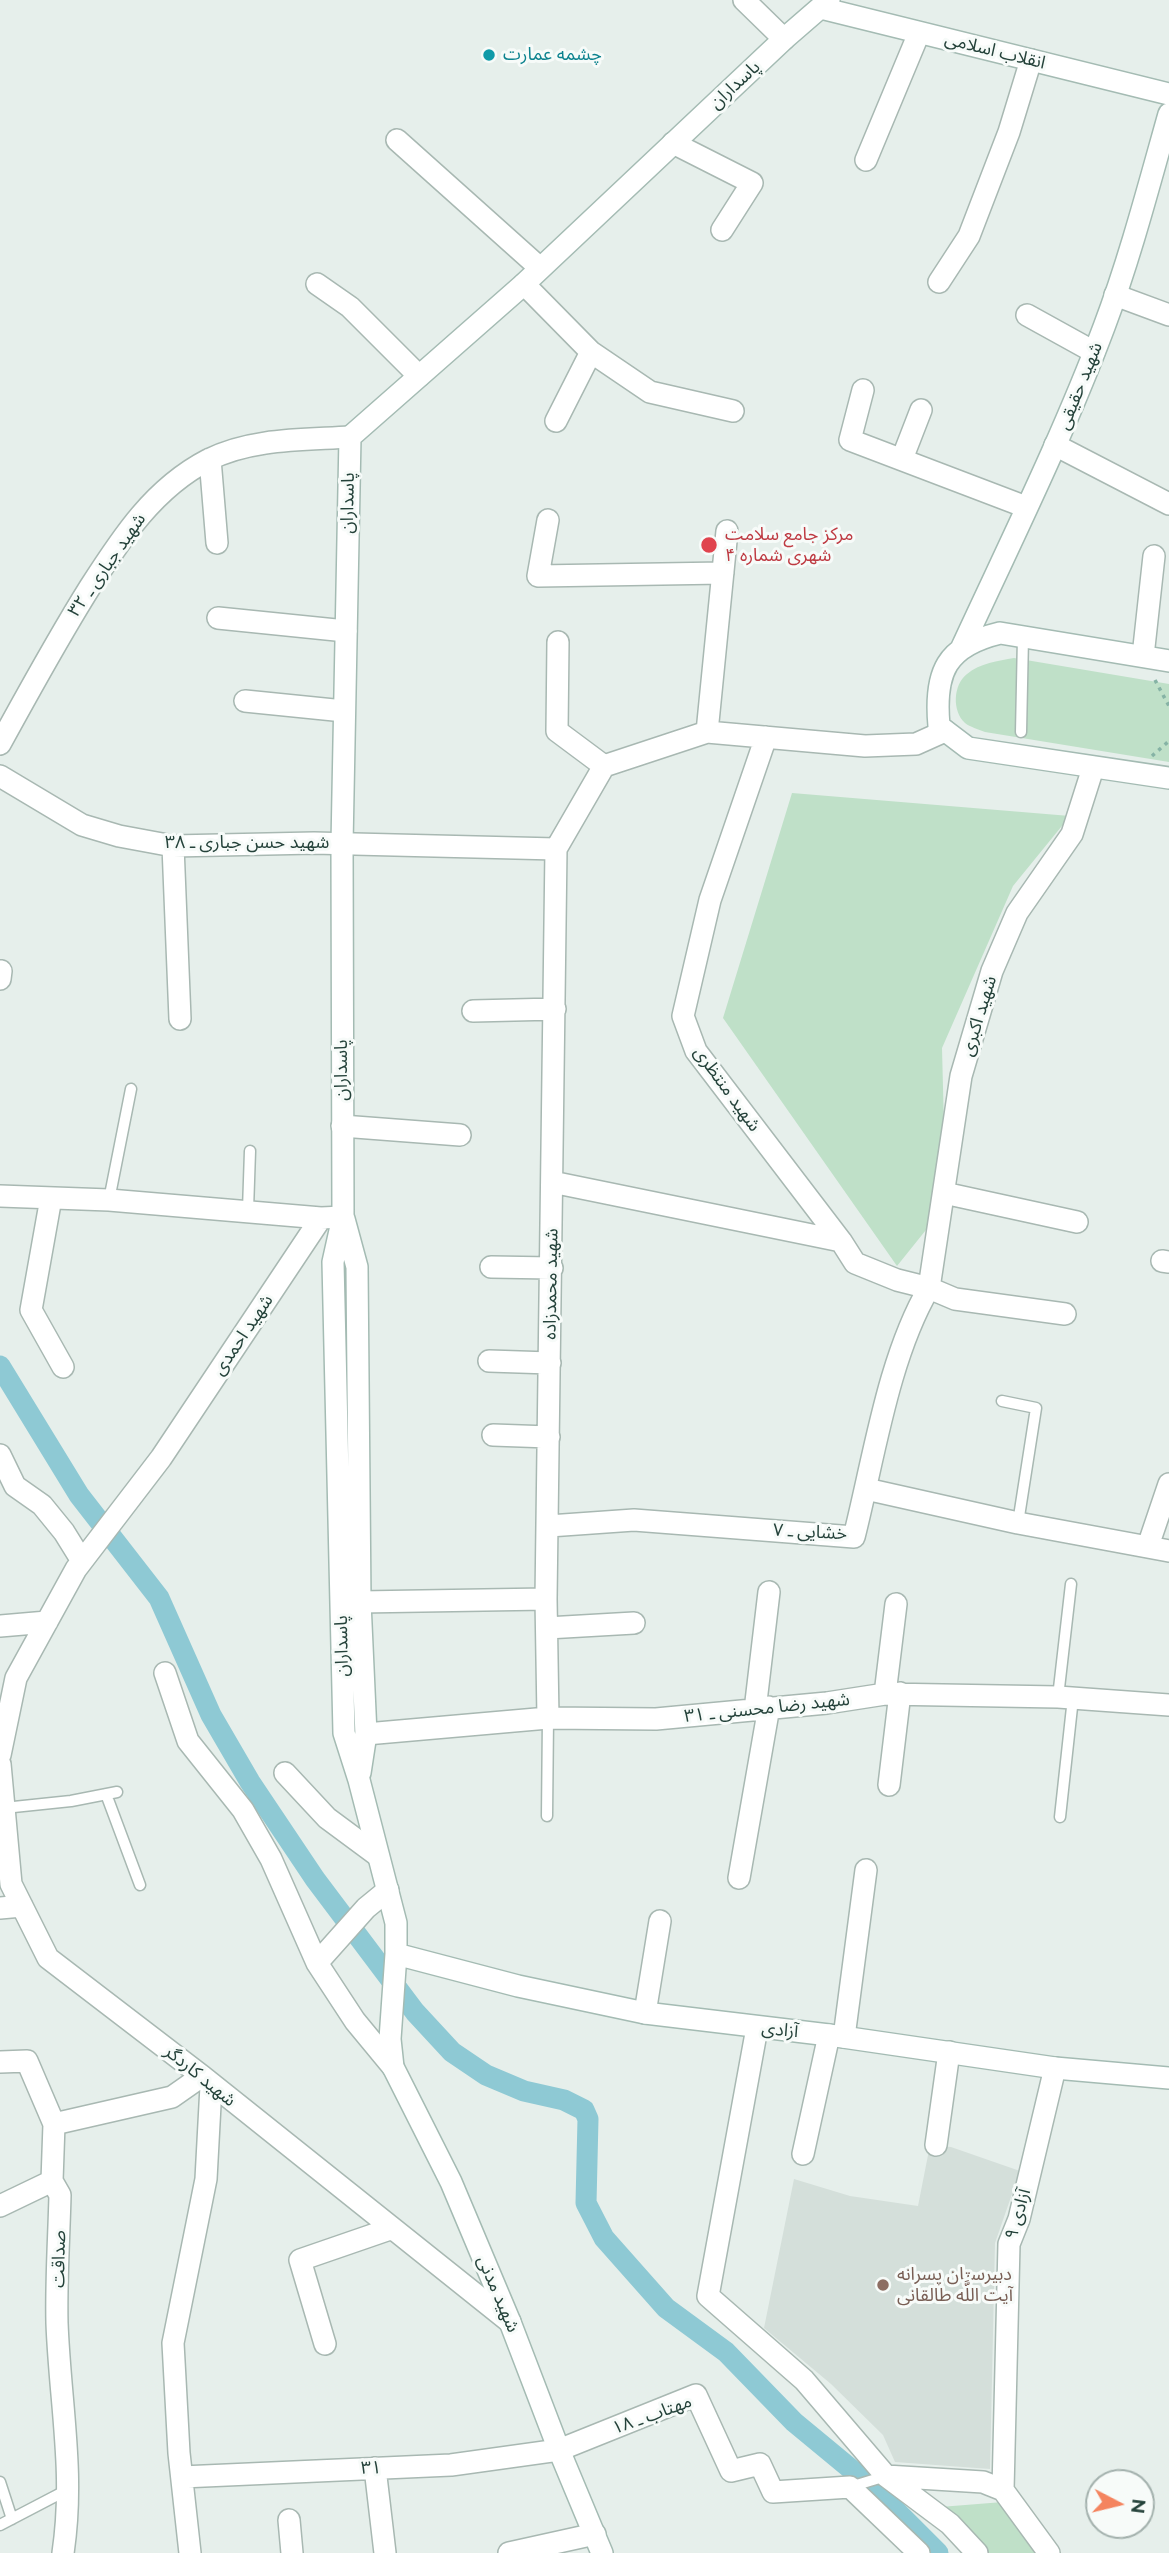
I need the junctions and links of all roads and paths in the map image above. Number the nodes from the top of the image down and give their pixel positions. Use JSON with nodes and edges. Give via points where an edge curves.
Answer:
{"nodes":[{"id":1,"x":744,"y":0,"type":"edge"},
{"id":2,"x":825,"y":4,"type":"edge"},
{"id":3,"x":919,"y":33,"type":"junction"},
{"id":4,"x":784,"y":38,"type":"junction"},
{"id":5,"x":1031,"y":60,"type":"junction"},
{"id":6,"x":1169,"y":94,"type":"edge"},
{"id":7,"x":1169,"y":114,"type":"edge"},
{"id":8,"x":397,"y":140,"type":"dead end"},
{"id":9,"x":673,"y":143,"type":"junction"},
{"id":10,"x":866,"y":160,"type":"dead end"},
{"id":11,"x":722,"y":230,"type":"dead end"},
{"id":12,"x":541,"y":268,"type":"junction"},
{"id":13,"x":939,"y":282,"type":"dead end"},
{"id":14,"x":524,"y":284,"type":"junction"},
{"id":15,"x":317,"y":285,"type":"dead end"},
{"id":16,"x":1115,"y":295,"type":"junction"},
{"id":17,"x":1027,"y":315,"type":"dead end"},
{"id":18,"x":1169,"y":316,"type":"edge"},
{"id":19,"x":591,"y":352,"type":"junction"},
{"id":20,"x":1094,"y":352,"type":"junction"},
{"id":21,"x":419,"y":376,"type":"junction"},
{"id":22,"x":863,"y":390,"type":"dead end"},
{"id":23,"x":921,"y":410,"type":"dead end"},
{"id":24,"x":733,"y":411,"type":"dead end"},
{"id":25,"x":556,"y":421,"type":"dead end"},
{"id":26,"x":350,"y":437,"type":"junction"},
{"id":27,"x":1055,"y":445,"type":"junction"},
{"id":28,"x":210,"y":459,"type":"junction"},
{"id":29,"x":902,"y":459,"type":"junction"},
{"id":30,"x":1169,"y":503,"type":"edge"},
{"id":31,"x":1026,"y":508,"type":"junction"},
{"id":32,"x":548,"y":520,"type":"dead end"},
{"id":33,"x":727,"y":531,"type":"dead end"},
{"id":34,"x":218,"y":543,"type":"dead end"},
{"id":35,"x":1154,"y":556,"type":"dead end"},
{"id":36,"x":723,"y":573,"type":"junction"},
{"id":37,"x":218,"y":618,"type":"dead end"},
{"id":38,"x":346,"y":631,"type":"junction"},
{"id":39,"x":1023,"y":637,"type":"junction"},
{"id":40,"x":558,"y":642,"type":"dead end"},
{"id":41,"x":962,"y":647,"type":"junction"},
{"id":42,"x":1143,"y":656,"type":"junction"},
{"id":43,"x":1169,"y":661,"type":"edge"},
{"id":44,"x":245,"y":701,"type":"dead end"},
{"id":45,"x":344,"y":710,"type":"junction"},
{"id":46,"x":945,"y":731,"type":"junction"},
{"id":47,"x":707,"y":732,"type":"junction"},
{"id":48,"x":1021,"y":732,"type":"dead end"},
{"id":49,"x":766,"y":737,"type":"junction"},
{"id":50,"x":0,"y":744,"type":"edge"},
{"id":51,"x":604,"y":766,"type":"junction"},
{"id":52,"x":1093,"y":768,"type":"junction"},
{"id":53,"x":0,"y":776,"type":"edge"},
{"id":54,"x":1169,"y":778,"type":"edge"},
{"id":55,"x":342,"y":844,"type":"junction"},
{"id":56,"x":173,"y":846,"type":"junction"},
{"id":57,"x":556,"y":849,"type":"junction"},
{"id":58,"x":1,"y":971,"type":"edge"},
{"id":59,"x":0,"y":979,"type":"edge"},
{"id":60,"x":555,"y":1009,"type":"junction"},
{"id":61,"x":473,"y":1012,"type":"dead end"},
{"id":62,"x":180,"y":1018,"type":"dead end"},
{"id":63,"x":131,"y":1089,"type":"dead end"},
{"id":64,"x":342,"y":1126,"type":"junction"},
{"id":65,"x":460,"y":1135,"type":"dead end"},
{"id":66,"x":250,"y":1151,"type":"dead end"},
{"id":67,"x":552,"y":1182,"type":"junction"},
{"id":68,"x":944,"y":1193,"type":"junction"},
{"id":69,"x":0,"y":1195,"type":"edge"},
{"id":70,"x":51,"y":1198,"type":"junction"},
{"id":71,"x":109,"y":1200,"type":"junction"},
{"id":72,"x":248,"y":1210,"type":"junction"},
{"id":73,"x":343,"y":1217,"type":"junction"},
{"id":74,"x":321,"y":1218,"type":"junction"},
{"id":75,"x":1077,"y":1222,"type":"dead end"},
{"id":76,"x":841,"y":1241,"type":"junction"},
{"id":77,"x":492,"y":1267,"type":"dead end"},
{"id":78,"x":552,"y":1268,"type":"junction"},
{"id":79,"x":929,"y":1287,"type":"junction"},
{"id":80,"x":1065,"y":1314,"type":"dead end"},
{"id":81,"x":489,"y":1361,"type":"dead end"},
{"id":82,"x":550,"y":1363,"type":"junction"},
{"id":83,"x":63,"y":1367,"type":"dead end"},
{"id":84,"x":1002,"y":1401,"type":"dead end"},
{"id":85,"x":493,"y":1435,"type":"dead end"},
{"id":86,"x":549,"y":1437,"type":"junction"},
{"id":87,"x":0,"y":1455,"type":"edge"},
{"id":88,"x":1169,"y":1484,"type":"edge"},
{"id":89,"x":866,"y":1489,"type":"junction"},
{"id":90,"x":1018,"y":1523,"type":"junction"},
{"id":91,"x":549,"y":1525,"type":"junction"},
{"id":92,"x":1148,"y":1546,"type":"junction"},
{"id":93,"x":1169,"y":1551,"type":"edge"},
{"id":94,"x":87,"y":1555,"type":"junction"},
{"id":95,"x":1071,"y":1584,"type":"dead end"},
{"id":96,"x":769,"y":1592,"type":"dead end"},
{"id":97,"x":546,"y":1599,"type":"junction"},
{"id":98,"x":360,"y":1602,"type":"junction"},
{"id":99,"x":897,"y":1604,"type":"dead end"},
{"id":100,"x":47,"y":1622,"type":"junction"},
{"id":101,"x":634,"y":1623,"type":"dead end"},
{"id":102,"x":0,"y":1626,"type":"edge"},
{"id":103,"x":547,"y":1628,"type":"junction"},
{"id":104,"x":165,"y":1673,"type":"dead end"},
{"id":105,"x":8,"y":1678,"type":"edge"},
{"id":106,"x":893,"y":1693,"type":"junction"},
{"id":107,"x":1066,"y":1698,"type":"junction"},
{"id":108,"x":1169,"y":1704,"type":"edge"},
{"id":109,"x":762,"y":1709,"type":"junction"},
{"id":110,"x":548,"y":1718,"type":"junction"},
{"id":111,"x":366,"y":1734,"type":"junction"},
{"id":112,"x":0,"y":1755,"type":"edge"},
{"id":113,"x":0,"y":1764,"type":"edge"},
{"id":114,"x":285,"y":1773,"type":"dead end"},
{"id":115,"x":359,"y":1780,"type":"junction"},
{"id":116,"x":889,"y":1785,"type":"dead end"},
{"id":117,"x":4,"y":1808,"type":"junction"},
{"id":118,"x":547,"y":1816,"type":"dead end"},
{"id":119,"x":1060,"y":1818,"type":"dead end"},
{"id":120,"x":3,"y":1840,"type":"edge"},
{"id":121,"x":377,"y":1855,"type":"junction"},
{"id":122,"x":866,"y":1870,"type":"dead end"},
{"id":123,"x":739,"y":1878,"type":"dead end"},
{"id":124,"x":140,"y":1885,"type":"dead end"},
{"id":125,"x":388,"y":1890,"type":"junction"},
{"id":126,"x":22,"y":1906,"type":"junction"},
{"id":127,"x":0,"y":1908,"type":"edge"},
{"id":128,"x":660,"y":1921,"type":"dead end"},
{"id":129,"x":396,"y":1961,"type":"junction"},
{"id":130,"x":317,"y":1964,"type":"junction"},
{"id":131,"x":645,"y":2013,"type":"junction"},
{"id":132,"x":757,"y":2028,"type":"junction"},
{"id":133,"x":836,"y":2036,"type":"junction"},
{"id":134,"x":390,"y":2039,"type":"joint"},
{"id":135,"x":948,"y":2052,"type":"junction"},
{"id":136,"x":0,"y":2062,"type":"edge"},
{"id":137,"x":393,"y":2067,"type":"junction"},
{"id":138,"x":1055,"y":2068,"type":"junction"},
{"id":139,"x":1169,"y":2078,"type":"edge"},
{"id":140,"x":207,"y":2081,"type":"junction"},
{"id":141,"x":54,"y":2124,"type":"junction"},
{"id":142,"x":936,"y":2146,"type":"dead end"},
{"id":143,"x":803,"y":2154,"type":"dead end"},
{"id":144,"x":52,"y":2181,"type":"junction"},
{"id":145,"x":0,"y":2206,"type":"edge"},
{"id":146,"x":390,"y":2229,"type":"junction"},
{"id":147,"x":510,"y":2322,"type":"junction"},
{"id":148,"x":326,"y":2344,"type":"dead end"},
{"id":149,"x":559,"y":2450,"type":"junction"},
{"id":150,"x":375,"y":2468,"type":"junction"},
{"id":151,"x":886,"y":2476,"type":"junction"},
{"id":152,"x":182,"y":2477,"type":"junction"},
{"id":153,"x":0,"y":2482,"type":"edge"},
{"id":154,"x":850,"y":2487,"type":"junction"},
{"id":155,"x":69,"y":2489,"type":"junction"},
{"id":156,"x":1003,"y":2490,"type":"junction"},
{"id":157,"x":12,"y":2519,"type":"junction"},
{"id":158,"x":289,"y":2520,"type":"dead end"},
{"id":159,"x":0,"y":2525,"type":"edge"},
{"id":160,"x":598,"y":2544,"type":"edge"},
{"id":161,"x":63,"y":2553,"type":"edge"},
{"id":162,"x":190,"y":2553,"type":"edge"},
{"id":163,"x":292,"y":2553,"type":"edge"},
{"id":164,"x":385,"y":2553,"type":"edge"},
{"id":165,"x":509,"y":2553,"type":"edge"},
{"id":166,"x":919,"y":2553,"type":"edge"},
{"id":167,"x":977,"y":2553,"type":"edge"},
{"id":168,"x":1049,"y":2553,"type":"edge"}],
"edges":[{"from":1,"to":4,"type":"street"},
{"from":2,"to":3,"type":"street","name":"انقلاب اسلامی"},
{"from":2,"to":4,"type":"street","name":"پاسداران"},
{"from":3,"to":5,"type":"street","name":"انقلاب اسلامی"},
{"from":3,"to":10,"type":"street"},
{"from":4,"to":9,"type":"street","name":"پاسداران"},
{"from":5,"to":6,"type":"street","name":"انقلاب اسلامی"},
{"from":5,"to":13,"type":"street","via":[[969,236]]},
{"from":7,"to":16,"type":"street","name":"شهید حقیقی"},
{"from":8,"to":12,"type":"street"},
{"from":9,"to":11,"type":"street","via":[[752,183]]},
{"from":9,"to":12,"type":"street","name":"پاسداران"},
{"from":12,"to":14,"type":"street","name":"پاسداران"},
{"from":14,"to":19,"type":"street"},
{"from":14,"to":21,"type":"street","name":"پاسداران"},
{"from":15,"to":21,"type":"street","via":[[350,307]]},
{"from":16,"to":18,"type":"street"},
{"from":16,"to":20,"type":"street","name":"شهید حقیقی"},
{"from":17,"to":20,"type":"street"},
{"from":19,"to":24,"type":"street","via":[[650,392]]},
{"from":19,"to":25,"type":"street"},
{"from":20,"to":27,"type":"street","name":"شهید حقیقی"},
{"from":21,"to":26,"type":"street","name":"پاسداران"},
{"from":22,"to":29,"type":"street","via":[[850,440]]},
{"from":23,"to":29,"type":"street"},
{"from":26,"to":28,"type":"street","name":"شهید جباری ـ ۳۲","via":[[270,443]]},
{"from":26,"to":38,"type":"street","name":"پاسداران"},
{"from":27,"to":30,"type":"street"},
{"from":27,"to":31,"type":"street","name":"شهید حقیقی"},
{"from":28,"to":34,"type":"street"},
{"from":28,"to":50,"type":"street","name":"شهید جباری ـ ۳۲","via":[[172,482],[123,536],[63,630]]},
{"from":29,"to":31,"type":"street"},
{"from":31,"to":41,"type":"street","name":"شهید حقیقی"},
{"from":32,"to":36,"type":"street","via":[[538,576]]},
{"from":33,"to":36,"type":"street"},
{"from":35,"to":42,"type":"street"},
{"from":36,"to":47,"type":"street"},
{"from":37,"to":38,"type":"street"},
{"from":38,"to":45,"type":"street","name":"پاسداران"},
{"from":39,"to":41,"type":"street","via":[[1000,633]]},
{"from":39,"to":42,"type":"street"},
{"from":39,"to":48,"type":"lane"},
{"from":40,"to":51,"type":"street","via":[[557,731]]},
{"from":41,"to":46,"type":"street","name":"شهید حقیقی","via":[[942,673],[936,696],[939,726]]},
{"from":42,"to":43,"type":"street"},
{"from":44,"to":45,"type":"street"},
{"from":45,"to":55,"type":"street","name":"پاسداران"},
{"from":46,"to":49,"type":"street","via":[[915,744],[865,746]]},
{"from":46,"to":52,"type":"street","via":[[968,748]]},
{"from":47,"to":49,"type":"street"},
{"from":47,"to":51,"type":"street"},
{"from":49,"to":76,"type":"street","name":"شهید منتظری","via":[[710,900],[682,1016],[695,1051]]},
{"from":51,"to":57,"type":"street"},
{"from":52,"to":54,"type":"street"},
{"from":52,"to":68,"type":"street","name":"شهید اکبری","via":[[1072,835],[1017,913],[992,971],[961,1076]]},
{"from":53,"to":56,"type":"street","name":"شهید حسن جباری ـ ۳۸","via":[[82,825]]},
{"from":55,"to":56,"type":"street","name":"شهید حسن جباری ـ ۳۸"},
{"from":55,"to":57,"type":"street","name":"شهید حسن جباری ـ ۳۸"},
{"from":55,"to":64,"type":"street","name":"پاسداران"},
{"from":56,"to":62,"type":"street"},
{"from":57,"to":60,"type":"street","name":"شهید محمدزاده"},
{"from":58,"to":59,"type":"street"},
{"from":60,"to":61,"type":"street"},
{"from":60,"to":67,"type":"street","name":"شهید محمدزاده"},
{"from":63,"to":71,"type":"lane"},
{"from":64,"to":65,"type":"street"},
{"from":64,"to":73,"type":"street","name":"پاسداران"},
{"from":66,"to":72,"type":"lane"},
{"from":67,"to":76,"type":"street"},
{"from":67,"to":78,"type":"street","name":"شهید محمدزاده"},
{"from":68,"to":75,"type":"street"},
{"from":68,"to":79,"type":"street","name":"شهید اکبری"},
{"from":69,"to":70,"type":"street"},
{"from":70,"to":71,"type":"street"},
{"from":70,"to":83,"type":"street","via":[[31,1310]]},
{"from":71,"to":72,"type":"street"},
{"from":72,"to":74,"type":"street"},
{"from":73,"to":74,"type":"street"},
{"from":73,"to":98,"type":"street","name":"پاسداران","via":[[357,1266]]},
{"from":73,"to":115,"type":"street","name":"پاسداران","via":[[333,1262],[344,1734]]},
{"from":74,"to":94,"type":"street","name":"شهید احمدی","via":[[152,1470]]},
{"from":76,"to":79,"type":"street","name":"شهید منتظری","via":[[855,1263]]},
{"from":77,"to":78,"type":"street"},
{"from":78,"to":82,"type":"street","name":"شهید محمدزاده"},
{"from":79,"to":80,"type":"street","name":"شهید منتظری","via":[[955,1299]]},
{"from":79,"to":89,"type":"street","name":"خشایی ـ ۷","via":[[914,1312],[886,1401]]},
{"from":81,"to":82,"type":"street"},
{"from":82,"to":86,"type":"street","name":"شهید محمدزاده"},
{"from":84,"to":90,"type":"lane","via":[[1036,1408]]},
{"from":85,"to":86,"type":"street"},
{"from":86,"to":91,"type":"street","name":"شهید محمدزاده"},
{"from":87,"to":94,"type":"street","via":[[15,1486],[43,1505]]},
{"from":88,"to":92,"type":"street"},
{"from":89,"to":90,"type":"street"},
{"from":89,"to":91,"type":"street","name":"خشایی ـ ۷","via":[[854,1538],[634,1520]]},
{"from":90,"to":92,"type":"street"},
{"from":91,"to":97,"type":"street","name":"شهید محمدزاده"},
{"from":92,"to":93,"type":"street"},
{"from":94,"to":100,"type":"street"},
{"from":95,"to":107,"type":"lane"},
{"from":96,"to":109,"type":"street"},
{"from":97,"to":98,"type":"street"},
{"from":97,"to":103,"type":"street","name":"شهید محمدزاده"},
{"from":98,"to":111,"type":"street","name":"پاسداران"},
{"from":99,"to":106,"type":"street"},
{"from":100,"to":102,"type":"street"},
{"from":100,"to":105,"type":"street"},
{"from":101,"to":103,"type":"street"},
{"from":103,"to":110,"type":"street","name":"شهید محمدزاده"},
{"from":104,"to":130,"type":"street","via":[[188,1741],[243,1810],[271,1859]]},
{"from":105,"to":112,"type":"street"},
{"from":106,"to":107,"type":"street","name":"شهید رضا محسنی ـ ۳۱"},
{"from":106,"to":109,"type":"street","name":"شهید رضا محسنی ـ ۳۱"},
{"from":106,"to":116,"type":"street"},
{"from":107,"to":108,"type":"street","name":"شهید رضا محسنی ـ ۳۱"},
{"from":107,"to":119,"type":"lane"},
{"from":109,"to":110,"type":"street","name":"شهید رضا محسنی ـ ۳۱","via":[[656,1719]]},
{"from":109,"to":123,"type":"street"},
{"from":110,"to":111,"type":"street","name":"شهید رضا محسنی ـ ۳۱"},
{"from":110,"to":118,"type":"lane"},
{"from":111,"to":115,"type":"street","name":"پاسداران"},
{"from":113,"to":117,"type":"street","name":"شهید کاردگر"},
{"from":114,"to":121,"type":"street","via":[[327,1818]]},
{"from":115,"to":121,"type":"street","name":"پاسداران"},
{"from":117,"to":120,"type":"street","name":"شهید کاردگر"},
{"from":117,"to":124,"type":"lane","via":[[111,1793]]},
{"from":120,"to":126,"type":"street","name":"شهید کاردگر","via":[[10,1884]]},
{"from":121,"to":125,"type":"street","name":"پاسداران"},
{"from":122,"to":133,"type":"street"},
{"from":125,"to":129,"type":"street","name":"پاسداران","via":[[396,1923]]},
{"from":125,"to":130,"type":"street"},
{"from":126,"to":127,"type":"street"},
{"from":126,"to":140,"type":"street","name":"شهید کاردگر","via":[[48,1958]]},
{"from":128,"to":131,"type":"street"},
{"from":129,"to":131,"type":"street","name":"آزادی"},
{"from":129,"to":134,"type":"street","name":"پاسداران"},
{"from":130,"to":137,"type":"street"},
{"from":131,"to":132,"type":"street","name":"آزادی"},
{"from":132,"to":133,"type":"street","name":"آزادی"},
{"from":132,"to":151,"type":"street","via":[[708,2296],[804,2380]]},
{"from":133,"to":135,"type":"street","name":"آزادی"},
{"from":133,"to":143,"type":"street"},
{"from":134,"to":137,"type":"street","name":"شهید مدنی"},
{"from":135,"to":138,"type":"street","name":"آزادی"},
{"from":135,"to":142,"type":"street"},
{"from":136,"to":141,"type":"street","via":[[27,2061]]},
{"from":137,"to":147,"type":"street","name":"شهید مدنی","via":[[451,2182]]},
{"from":138,"to":139,"type":"street","name":"آزادی"},
{"from":138,"to":156,"type":"street","name":"آزادی ۹","via":[[1009,2244]]},
{"from":140,"to":141,"type":"street","via":[[172,2097]]},
{"from":140,"to":146,"type":"street","name":"شهید کاردگر"},
{"from":140,"to":152,"type":"street","via":[[206,2179],[173,2343]]},
{"from":141,"to":144,"type":"street","name":"صداقت"},
{"from":144,"to":145,"type":"street"},
{"from":144,"to":155,"type":"street","name":"صداقت","via":[[60,2195],[57,2323]]},
{"from":146,"to":147,"type":"street","name":"شهید کاردگر"},
{"from":146,"to":148,"type":"street","via":[[300,2260]]},
{"from":147,"to":149,"type":"street","name":"شهید مدنی"},
{"from":149,"to":150,"type":"street","name":"۳۱","via":[[451,2465]]},
{"from":149,"to":154,"type":"street","name":"مهتاب ـ ۱۸","via":[[696,2395],[731,2471],[760,2464],[773,2492]]},
{"from":149,"to":160,"type":"street","name":"شهید مدنی"},
{"from":150,"to":152,"type":"street","name":"۳۱"},
{"from":150,"to":164,"type":"street"},
{"from":151,"to":154,"type":"lane"},
{"from":151,"to":156,"type":"street","via":[[983,2482]]},
{"from":151,"to":167,"type":"street","via":[[950,2524]]},
{"from":152,"to":162,"type":"street"},
{"from":153,"to":157,"type":"lane"},
{"from":154,"to":166,"type":"street"},
{"from":155,"to":157,"type":"lane"},
{"from":155,"to":161,"type":"street","name":"صداقت"},
{"from":156,"to":168,"type":"street"},
{"from":157,"to":159,"type":"lane"},
{"from":158,"to":163,"type":"street"},
{"from":160,"to":165,"type":"street"}]}
